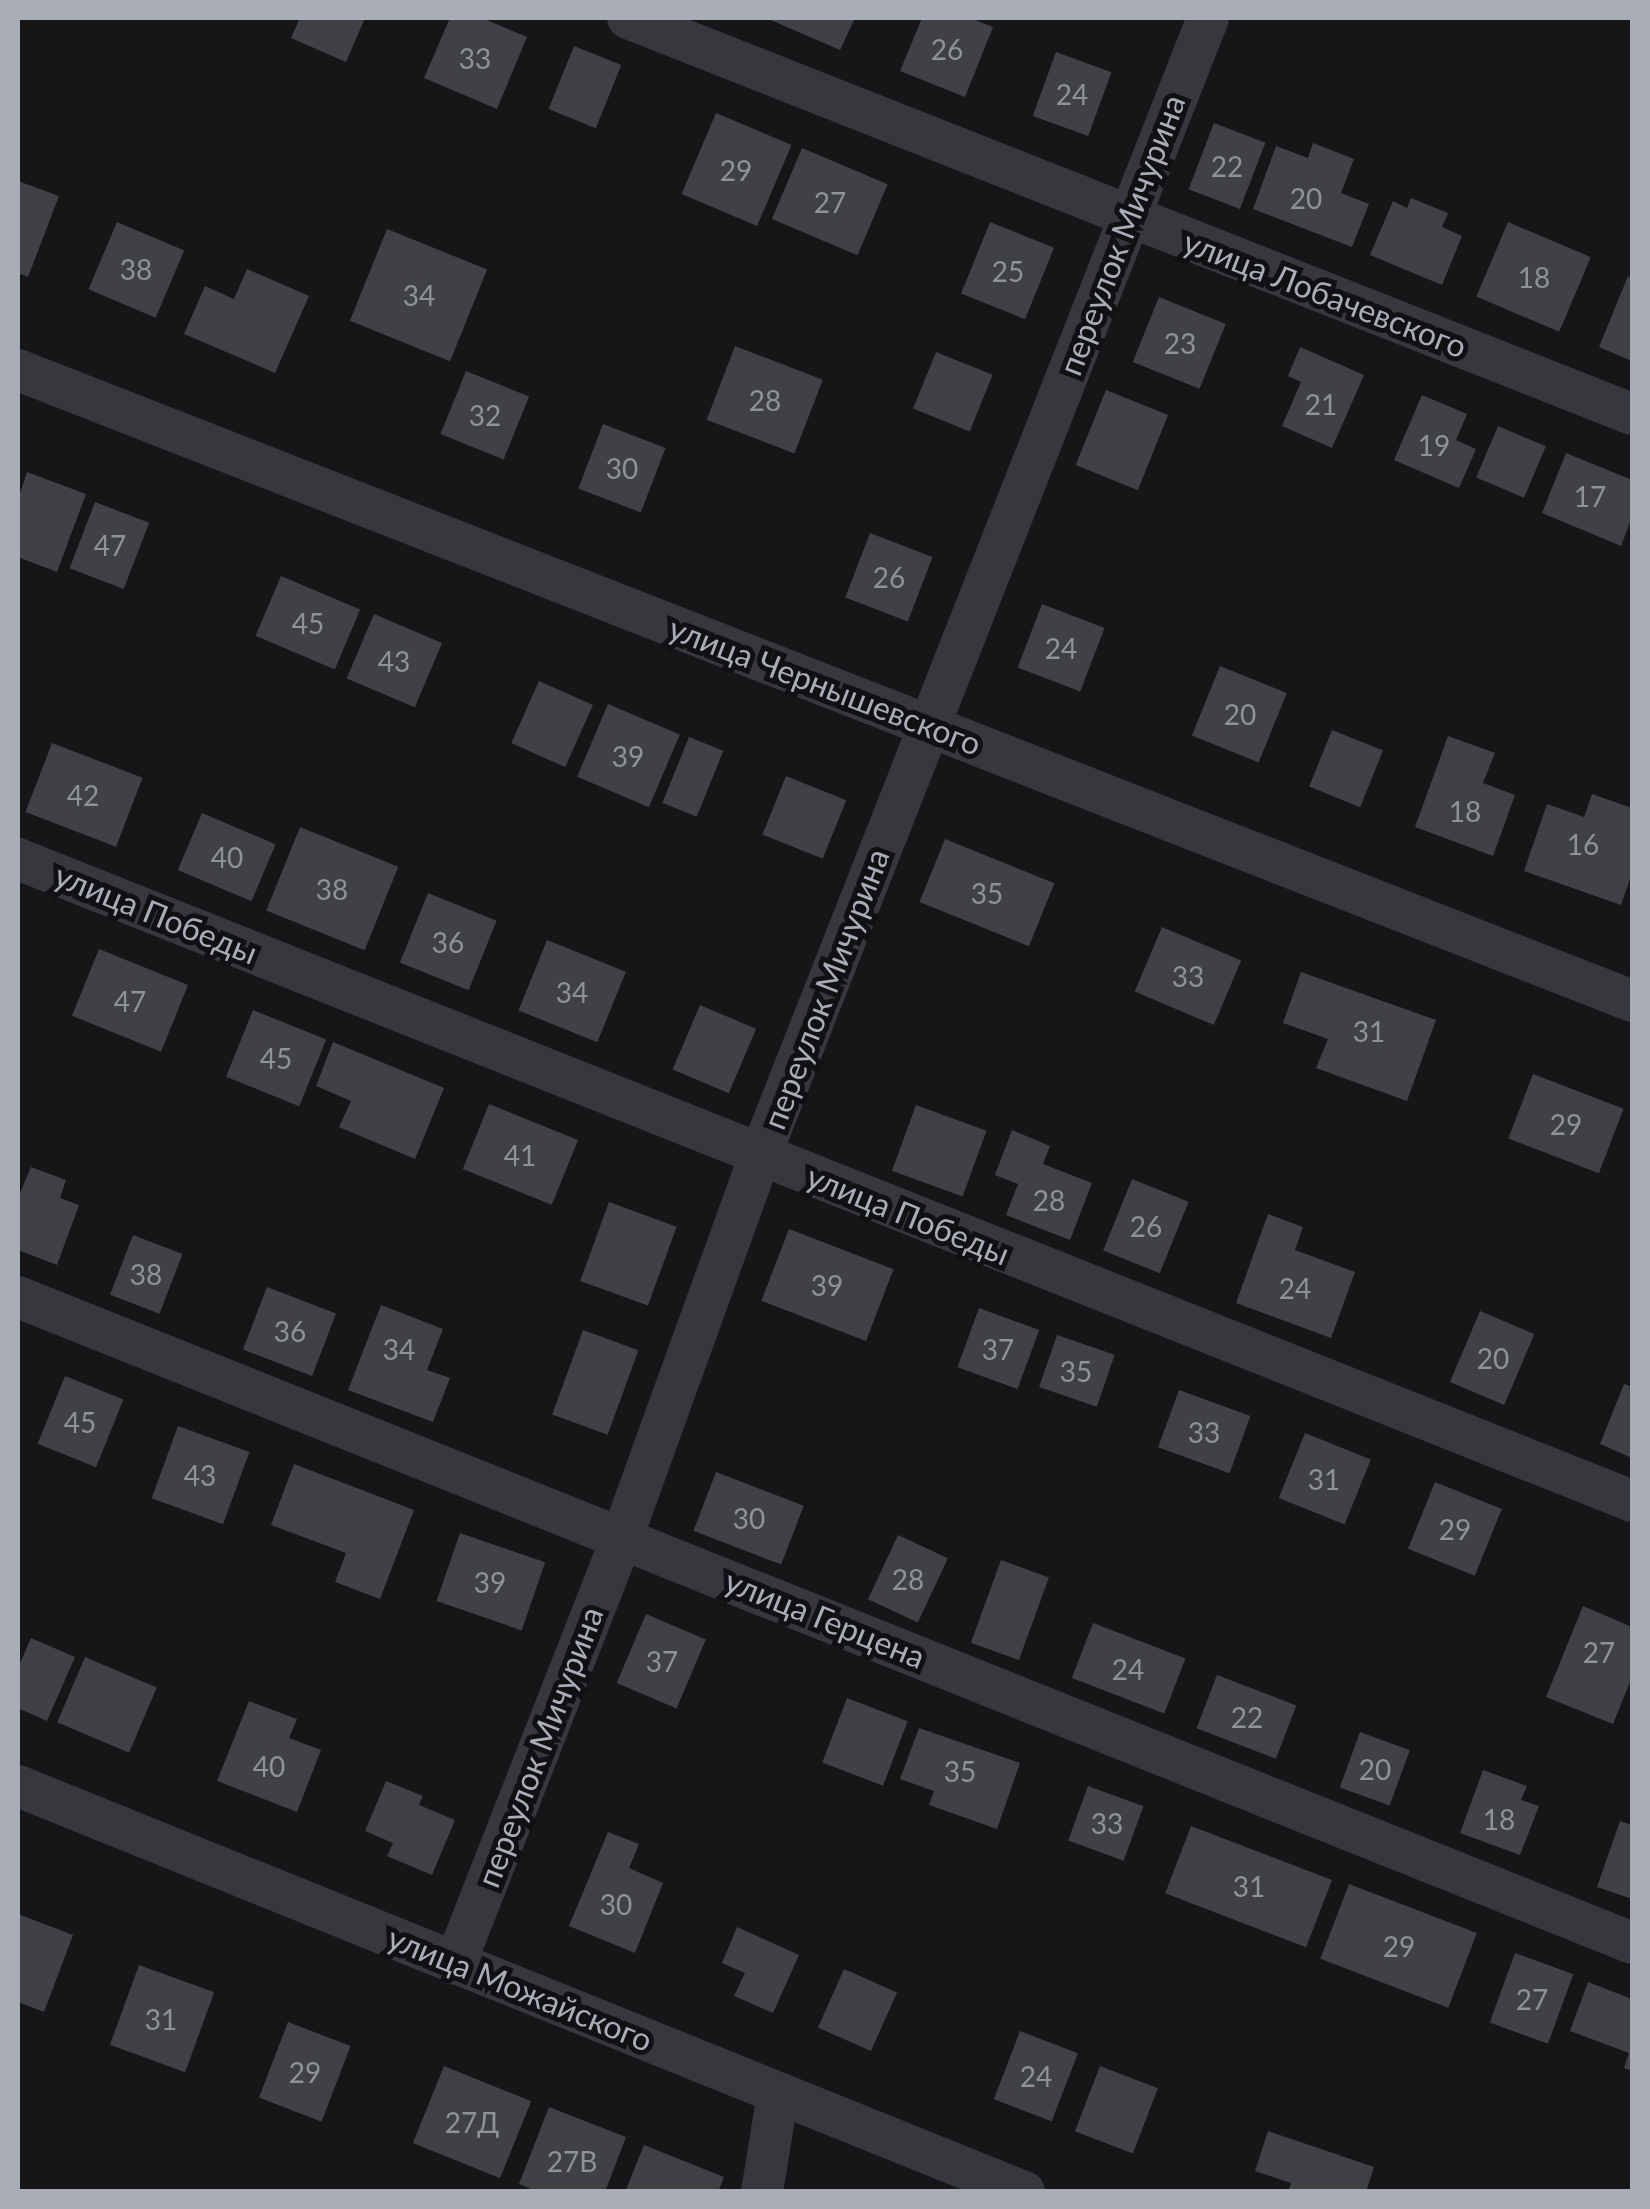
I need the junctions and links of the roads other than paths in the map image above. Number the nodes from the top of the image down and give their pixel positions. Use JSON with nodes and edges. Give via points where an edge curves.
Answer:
{"nodes":[{"id":1,"x":628,"y":18,"type":"edge"},
{"id":2,"x":1208,"y":18,"type":"edge"},
{"id":3,"x":1129,"y":218,"type":"junction"},
{"id":4,"x":18,"y":370,"type":"edge"},
{"id":5,"x":1632,"y":414,"type":"edge"},
{"id":6,"x":929,"y":726,"type":"junction"},
{"id":7,"x":18,"y":859,"type":"edge"},
{"id":8,"x":1632,"y":1001,"type":"edge"},
{"id":9,"x":760,"y":1156,"type":"junction"},
{"id":10,"x":18,"y":1297,"type":"edge"},
{"id":11,"x":1632,"y":1501,"type":"edge"},
{"id":12,"x":622,"y":1538,"type":"junction"},
{"id":13,"x":18,"y":1786,"type":"edge"},
{"id":14,"x":1632,"y":1943,"type":"edge"},
{"id":15,"x":455,"y":1964,"type":"junction"},
{"id":16,"x":778,"y":2092,"type":"junction"},
{"id":17,"x":762,"y":2192,"type":"edge"},
{"id":18,"x":1024,"y":2192,"type":"edge"}],
"edges":[{"from":1,"to":3,"type":"street","name":"улица Лобачевского"},
{"from":2,"to":3,"type":"street","name":"переулок Мичурина"},
{"from":3,"to":5,"type":"street","name":"улица Лобачевского"},
{"from":3,"to":6,"type":"street","name":"переулок Мичурина"},
{"from":4,"to":6,"type":"street","name":"улица Чернышевского"},
{"from":6,"to":8,"type":"street","name":"улица Чернышевского"},
{"from":6,"to":9,"type":"street","name":"переулок Мичурина"},
{"from":7,"to":9,"type":"street","name":"улица Победы"},
{"from":9,"to":11,"type":"street","name":"улица Победы"},
{"from":9,"to":12,"type":"street","name":"переулок Мичурина"},
{"from":10,"to":12,"type":"street","name":"улица Герцена"},
{"from":12,"to":14,"type":"street","name":"улица Герцена"},
{"from":12,"to":15,"type":"street","name":"переулок Мичурина"},
{"from":13,"to":15,"type":"street","name":"улица Можайского"},
{"from":15,"to":16,"type":"street","name":"улица Можайского"},
{"from":16,"to":17,"type":"street"},
{"from":16,"to":18,"type":"street","name":"улица Можайского"}]}
